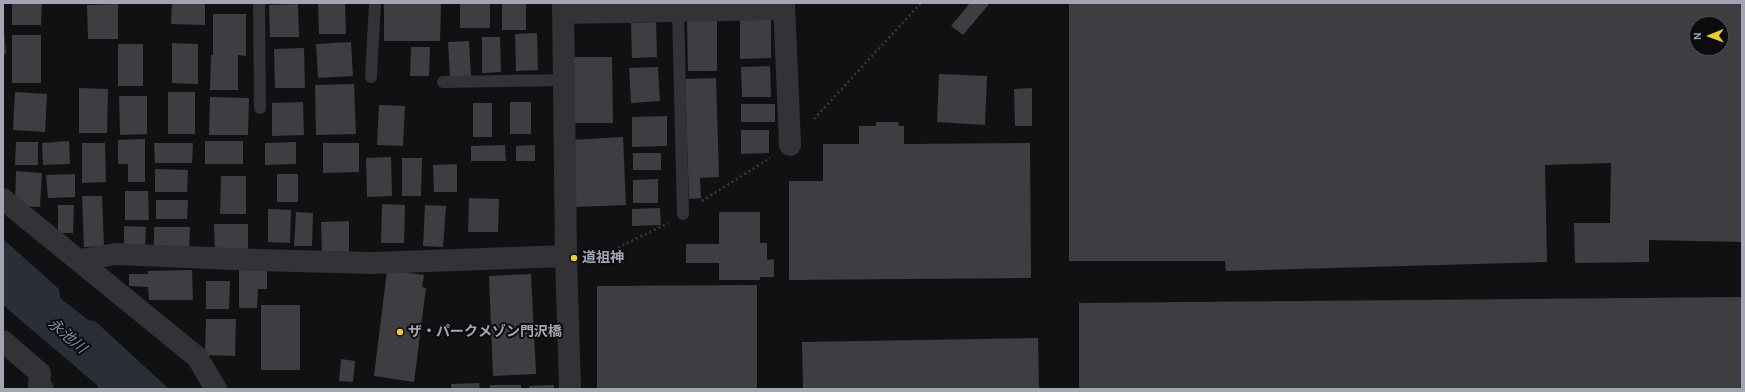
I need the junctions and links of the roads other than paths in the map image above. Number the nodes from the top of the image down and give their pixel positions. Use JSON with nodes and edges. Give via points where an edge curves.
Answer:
{"nodes":[{"id":1,"x":259,"y":3,"type":"edge"},
{"id":2,"x":375,"y":3,"type":"edge"},
{"id":3,"x":784,"y":6,"type":"edge"},
{"id":4,"x":563,"y":8,"type":"edge"},
{"id":5,"x":678,"y":11,"type":"junction"},
{"id":6,"x":372,"y":77,"type":"dead end"},
{"id":7,"x":565,"y":80,"type":"junction"},
{"id":8,"x":443,"y":82,"type":"dead end"},
{"id":9,"x":260,"y":108,"type":"dead end"},
{"id":10,"x":790,"y":145,"type":"road end"},
{"id":11,"x":3,"y":199,"type":"edge"},
{"id":12,"x":683,"y":214,"type":"dead end"},
{"id":13,"x":566,"y":256,"type":"junction"},
{"id":14,"x":80,"y":260,"type":"junction"},
{"id":15,"x":3,"y":341,"type":"edge"},
{"id":16,"x":43,"y":389,"type":"edge"},
{"id":17,"x":216,"y":389,"type":"edge"},
{"id":18,"x":570,"y":389,"type":"edge"}],
"edges":[{"from":1,"to":9,"type":"lane"},
{"from":2,"to":6,"type":"lane"},
{"from":3,"to":5,"type":"street"},
{"from":3,"to":10,"type":"street"},
{"from":4,"to":5,"type":"street"},
{"from":4,"to":7,"type":"street"},
{"from":5,"to":12,"type":"lane"},
{"from":7,"to":8,"type":"lane"},
{"from":7,"to":13,"type":"street"},
{"from":11,"to":14,"type":"street"},
{"from":13,"to":14,"type":"street","via":[[373,263],[116,254]]},
{"from":13,"to":18,"type":"street"},
{"from":14,"to":17,"type":"street","via":[[197,357]]},
{"from":15,"to":16,"type":"street","via":[[40,373],[39,385]]}]}
